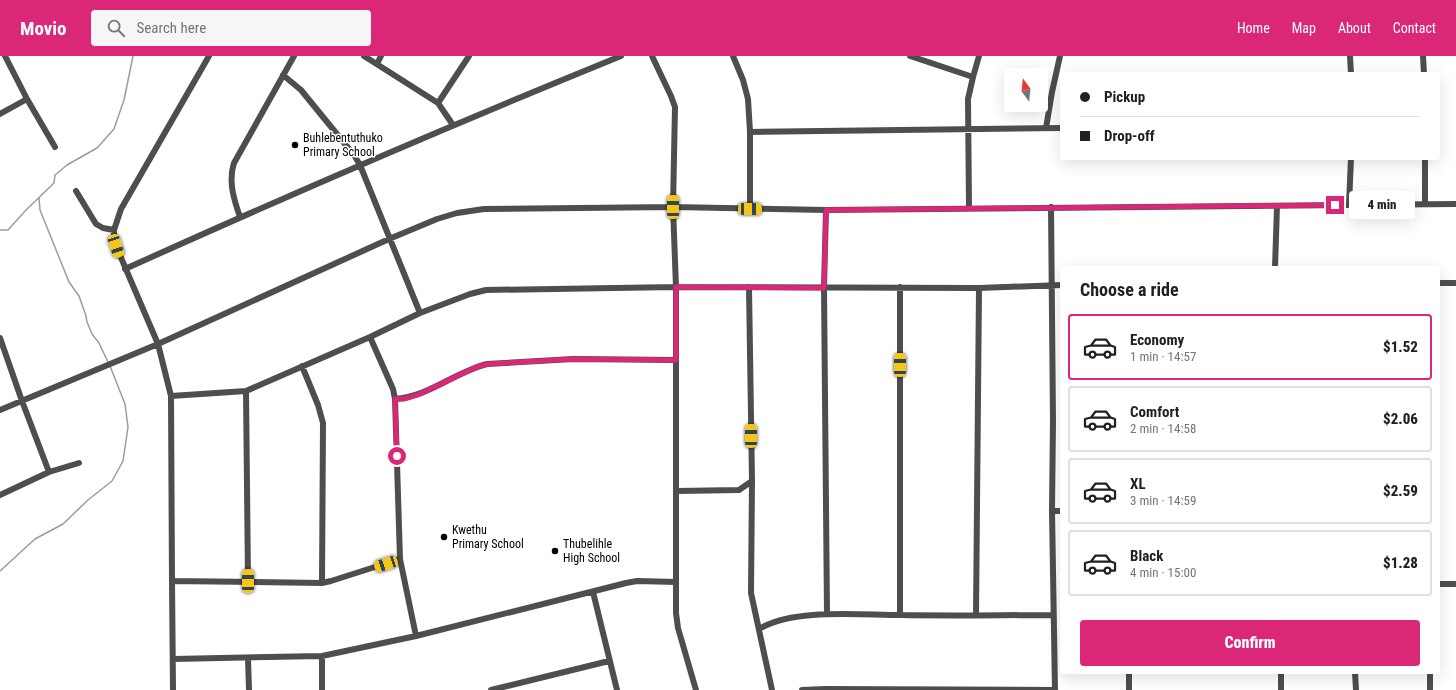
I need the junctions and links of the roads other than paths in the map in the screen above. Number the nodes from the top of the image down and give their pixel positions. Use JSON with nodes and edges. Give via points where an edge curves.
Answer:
{"nodes":[{"id":1,"x":4,"y":56,"type":"edge"},
{"id":2,"x":209,"y":56,"type":"edge"},
{"id":3,"x":294,"y":56,"type":"edge"},
{"id":4,"x":364,"y":56,"type":"edge"},
{"id":5,"x":381,"y":56,"type":"edge"},
{"id":6,"x":469,"y":56,"type":"edge"},
{"id":7,"x":621,"y":56,"type":"edge"},
{"id":8,"x":652,"y":56,"type":"edge"},
{"id":9,"x":733,"y":56,"type":"edge"},
{"id":10,"x":910,"y":56,"type":"edge"},
{"id":11,"x":979,"y":56,"type":"edge"},
{"id":12,"x":1060,"y":56,"type":"edge"},
{"id":13,"x":1350,"y":56,"type":"edge"},
{"id":14,"x":1424,"y":56,"type":"edge"},
{"id":15,"x":0,"y":57,"type":"edge"},
{"id":16,"x":377,"y":64,"type":"junction"},
{"id":17,"x":1351,"y":72,"type":"edge"},
{"id":18,"x":1424,"y":72,"type":"edge"},
{"id":19,"x":283,"y":75,"type":"junction"},
{"id":20,"x":973,"y":77,"type":"junction"},
{"id":21,"x":27,"y":99,"type":"junction"},
{"id":22,"x":438,"y":103,"type":"junction"},
{"id":23,"x":0,"y":114,"type":"edge"},
{"id":24,"x":453,"y":125,"type":"junction"},
{"id":25,"x":1046,"y":128,"type":"junction"},
{"id":26,"x":1060,"y":128,"type":"edge"},
{"id":27,"x":968,"y":130,"type":"junction"},
{"id":28,"x":750,"y":132,"type":"junction"},
{"id":29,"x":55,"y":147,"type":"dead end"},
{"id":30,"x":1351,"y":160,"type":"edge"},
{"id":31,"x":1425,"y":160,"type":"edge"},
{"id":32,"x":360,"y":165,"type":"junction"},
{"id":33,"x":76,"y":191,"type":"dead end"},
{"id":34,"x":1425,"y":204,"type":"junction"},
{"id":35,"x":1456,"y":204,"type":"edge"},
{"id":36,"x":1349,"y":205,"type":"junction"},
{"id":37,"x":1277,"y":206,"type":"junction"},
{"id":38,"x":673,"y":207,"type":"junction"},
{"id":39,"x":1051,"y":207,"type":"junction"},
{"id":40,"x":969,"y":208,"type":"junction"},
{"id":41,"x":750,"y":209,"type":"junction"},
{"id":42,"x":826,"y":210,"type":"junction"},
{"id":43,"x":240,"y":217,"type":"junction"},
{"id":44,"x":114,"y":230,"type":"junction"},
{"id":45,"x":389,"y":239,"type":"junction"},
{"id":46,"x":1275,"y":266,"type":"edge"},
{"id":47,"x":125,"y":269,"type":"junction"},
{"id":48,"x":1456,"y":283,"type":"edge"},
{"id":49,"x":1440,"y":284,"type":"edge"},
{"id":50,"x":1051,"y":285,"type":"junction"},
{"id":51,"x":1060,"y":285,"type":"edge"},
{"id":52,"x":676,"y":287,"type":"junction"},
{"id":53,"x":750,"y":287,"type":"junction"},
{"id":54,"x":900,"y":287,"type":"junction"},
{"id":55,"x":824,"y":288,"type":"junction"},
{"id":56,"x":979,"y":288,"type":"junction"},
{"id":57,"x":420,"y":313,"type":"junction"},
{"id":58,"x":370,"y":337,"type":"junction"},
{"id":59,"x":0,"y":338,"type":"edge"},
{"id":60,"x":158,"y":344,"type":"junction"},
{"id":61,"x":676,"y":360,"type":"junction"},
{"id":62,"x":302,"y":366,"type":"junction"},
{"id":63,"x":246,"y":391,"type":"junction"},
{"id":64,"x":171,"y":396,"type":"junction"},
{"id":65,"x":395,"y":399,"type":"junction"},
{"id":66,"x":22,"y":401,"type":"junction"},
{"id":67,"x":0,"y":410,"type":"edge"},
{"id":68,"x":79,"y":462,"type":"dead end"},
{"id":69,"x":49,"y":472,"type":"junction"},
{"id":70,"x":752,"y":481,"type":"junction"},
{"id":71,"x":677,"y":491,"type":"junction"},
{"id":72,"x":0,"y":495,"type":"edge"},
{"id":73,"x":1052,"y":510,"type":"junction"},
{"id":74,"x":1060,"y":511,"type":"edge"},
{"id":75,"x":400,"y":559,"type":"junction"},
{"id":76,"x":172,"y":581,"type":"junction"},
{"id":77,"x":248,"y":581,"type":"junction"},
{"id":78,"x":676,"y":582,"type":"junction"},
{"id":79,"x":322,"y":583,"type":"junction"},
{"id":80,"x":1440,"y":584,"type":"edge"},
{"id":81,"x":1456,"y":584,"type":"edge"},
{"id":82,"x":593,"y":592,"type":"junction"},
{"id":83,"x":827,"y":614,"type":"junction"},
{"id":84,"x":900,"y":615,"type":"junction"},
{"id":85,"x":976,"y":615,"type":"junction"},
{"id":86,"x":1052,"y":615,"type":"junction"},
{"id":87,"x":759,"y":629,"type":"junction"},
{"id":88,"x":416,"y":636,"type":"junction"},
{"id":89,"x":322,"y":656,"type":"junction"},
{"id":90,"x":248,"y":658,"type":"junction"},
{"id":91,"x":173,"y":659,"type":"junction"},
{"id":92,"x":609,"y":661,"type":"junction"},
{"id":93,"x":1129,"y":674,"type":"edge"},
{"id":94,"x":1281,"y":674,"type":"edge"},
{"id":95,"x":1355,"y":674,"type":"edge"},
{"id":96,"x":1430,"y":674,"type":"edge"},
{"id":97,"x":173,"y":690,"type":"edge"},
{"id":98,"x":248,"y":690,"type":"edge"},
{"id":99,"x":322,"y":690,"type":"edge"},
{"id":100,"x":491,"y":690,"type":"edge"},
{"id":101,"x":617,"y":690,"type":"edge"},
{"id":102,"x":696,"y":690,"type":"edge"},
{"id":103,"x":772,"y":690,"type":"edge"},
{"id":104,"x":802,"y":690,"type":"edge"},
{"id":105,"x":1055,"y":690,"type":"edge"},
{"id":106,"x":1129,"y":690,"type":"edge"},
{"id":107,"x":1280,"y":690,"type":"edge"},
{"id":108,"x":1356,"y":690,"type":"edge"},
{"id":109,"x":1430,"y":690,"type":"edge"}],
"edges":[{"from":1,"to":15,"type":"street"},
{"from":1,"to":21,"type":"street"},
{"from":2,"to":44,"type":"street","via":[[124,204]]},
{"from":3,"to":19,"type":"street"},
{"from":4,"to":16,"type":"street"},
{"from":5,"to":16,"type":"street"},
{"from":6,"to":22,"type":"street"},
{"from":7,"to":24,"type":"street"},
{"from":8,"to":38,"type":"street","via":[[675,107]]},
{"from":9,"to":28,"type":"street","via":[[748,99]]},
{"from":10,"to":20,"type":"street"},
{"from":11,"to":20,"type":"street"},
{"from":12,"to":25,"type":"street"},
{"from":13,"to":17,"type":"street"},
{"from":14,"to":18,"type":"street"},
{"from":16,"to":22,"type":"street"},
{"from":19,"to":32,"type":"street","via":[[302,90]]},
{"from":19,"to":43,"type":"street","via":[[234,163],[232,187]]},
{"from":20,"to":27,"type":"street","via":[[968,99]]},
{"from":21,"to":23,"type":"street"},
{"from":21,"to":29,"type":"street"},
{"from":22,"to":24,"type":"street"},
{"from":24,"to":32,"type":"street"},
{"from":25,"to":26,"type":"street"},
{"from":25,"to":27,"type":"street"},
{"from":27,"to":28,"type":"street"},
{"from":27,"to":40,"type":"street"},
{"from":28,"to":41,"type":"street"},
{"from":30,"to":36,"type":"street"},
{"from":31,"to":34,"type":"street"},
{"from":32,"to":43,"type":"street"},
{"from":32,"to":45,"type":"street"},
{"from":33,"to":44,"type":"street","via":[[96,224]]},
{"from":34,"to":35,"type":"street"},
{"from":34,"to":36,"type":"street"},
{"from":36,"to":37,"type":"street"},
{"from":37,"to":39,"type":"street"},
{"from":37,"to":46,"type":"street"},
{"from":38,"to":41,"type":"street"},
{"from":38,"to":45,"type":"street","via":[[477,210],[437,219]]},
{"from":38,"to":52,"type":"street"},
{"from":39,"to":40,"type":"street"},
{"from":39,"to":50,"type":"street"},
{"from":40,"to":42,"type":"street"},
{"from":41,"to":42,"type":"street"},
{"from":42,"to":55,"type":"street"},
{"from":43,"to":47,"type":"street"},
{"from":44,"to":47,"type":"street","via":[[116,246]]},
{"from":45,"to":57,"type":"street"},
{"from":45,"to":60,"type":"street"},
{"from":47,"to":60,"type":"street"},
{"from":48,"to":49,"type":"street"},
{"from":50,"to":51,"type":"street"},
{"from":50,"to":56,"type":"street"},
{"from":50,"to":73,"type":"street"},
{"from":52,"to":53,"type":"street"},
{"from":52,"to":57,"type":"street","via":[[486,290]]},
{"from":52,"to":61,"type":"street"},
{"from":53,"to":55,"type":"street"},
{"from":53,"to":70,"type":"street"},
{"from":54,"to":55,"type":"street"},
{"from":54,"to":56,"type":"street"},
{"from":54,"to":84,"type":"street"},
{"from":55,"to":83,"type":"street"},
{"from":56,"to":85,"type":"street"},
{"from":57,"to":58,"type":"street"},
{"from":58,"to":62,"type":"street"},
{"from":58,"to":65,"type":"street"},
{"from":59,"to":66,"type":"street"},
{"from":60,"to":64,"type":"street"},
{"from":60,"to":66,"type":"street"},
{"from":61,"to":65,"type":"street","via":[[573,359],[487,364],[420,394]]},
{"from":61,"to":71,"type":"street"},
{"from":62,"to":63,"type":"street"},
{"from":62,"to":79,"type":"street","via":[[323,423]]},
{"from":63,"to":64,"type":"street"},
{"from":63,"to":77,"type":"street"},
{"from":64,"to":76,"type":"street"},
{"from":65,"to":75,"type":"street"},
{"from":66,"to":67,"type":"street"},
{"from":66,"to":69,"type":"street"},
{"from":68,"to":69,"type":"street"},
{"from":69,"to":72,"type":"street"},
{"from":70,"to":71,"type":"street","via":[[739,490]]},
{"from":70,"to":87,"type":"street","via":[[750,577]]},
{"from":71,"to":78,"type":"street"},
{"from":73,"to":74,"type":"street"},
{"from":73,"to":86,"type":"street"},
{"from":75,"to":79,"type":"street"},
{"from":75,"to":88,"type":"street"},
{"from":76,"to":77,"type":"street"},
{"from":76,"to":91,"type":"street"},
{"from":77,"to":79,"type":"street"},
{"from":78,"to":82,"type":"street","via":[[637,581]]},
{"from":78,"to":102,"type":"street","via":[[677,622]]},
{"from":80,"to":81,"type":"street"},
{"from":82,"to":88,"type":"street"},
{"from":82,"to":92,"type":"street"},
{"from":83,"to":84,"type":"street"},
{"from":83,"to":87,"type":"street","via":[[779,620]]},
{"from":84,"to":85,"type":"street"},
{"from":85,"to":86,"type":"street"},
{"from":86,"to":105,"type":"street"},
{"from":87,"to":103,"type":"street"},
{"from":88,"to":89,"type":"street"},
{"from":89,"to":90,"type":"street"},
{"from":89,"to":99,"type":"street"},
{"from":90,"to":91,"type":"street"},
{"from":90,"to":98,"type":"street"},
{"from":91,"to":97,"type":"street"},
{"from":92,"to":100,"type":"street"},
{"from":92,"to":101,"type":"street"},
{"from":93,"to":106,"type":"street"},
{"from":94,"to":107,"type":"street"},
{"from":95,"to":108,"type":"street"},
{"from":96,"to":109,"type":"street"},
{"from":104,"to":105,"type":"street"}]}
